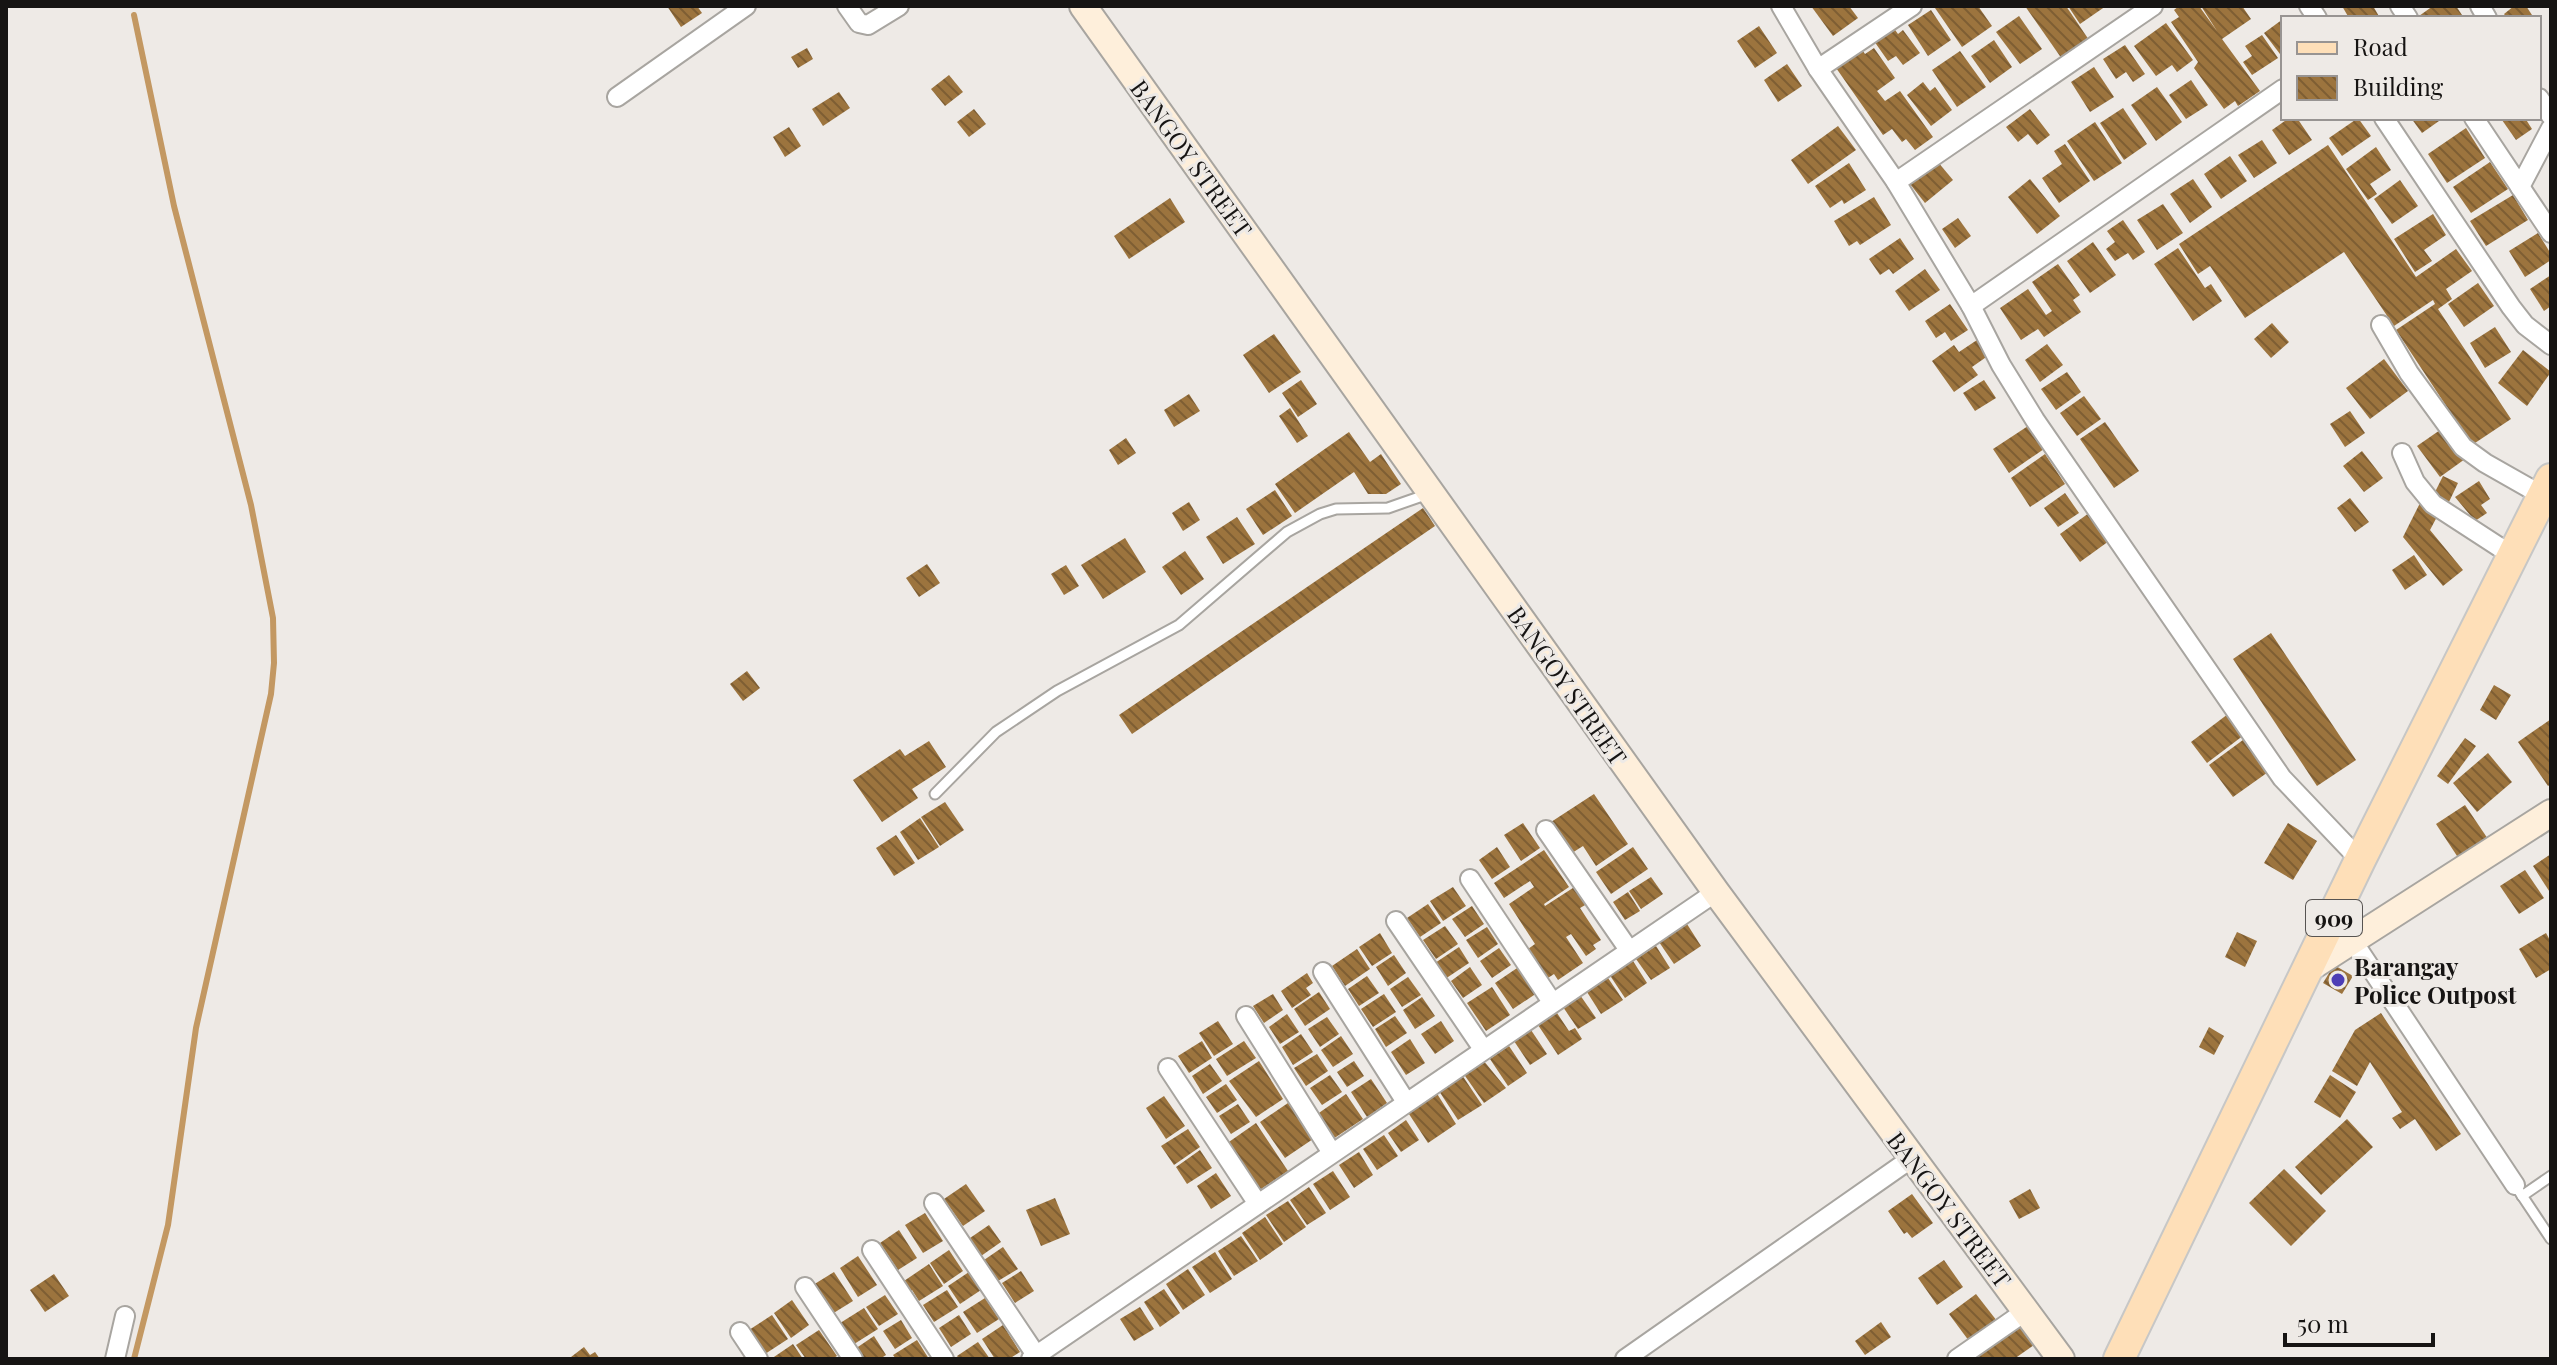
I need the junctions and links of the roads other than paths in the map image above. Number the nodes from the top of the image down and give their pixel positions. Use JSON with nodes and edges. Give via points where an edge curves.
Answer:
{"nodes":[{"id":1,"x":746,"y":6,"type":"edge"},
{"id":2,"x":847,"y":6,"type":"edge"},
{"id":3,"x":899,"y":6,"type":"edge"},
{"id":4,"x":1083,"y":6,"type":"edge"},
{"id":5,"x":1781,"y":6,"type":"edge"},
{"id":6,"x":1912,"y":6,"type":"edge"},
{"id":7,"x":2153,"y":6,"type":"edge"},
{"id":8,"x":1818,"y":69,"type":"junction"},
{"id":9,"x":2281,"y":90,"type":"edge"},
{"id":10,"x":617,"y":97,"type":"dead end"},
{"id":11,"x":2385,"y":120,"type":"edge"},
{"id":12,"x":2475,"y":120,"type":"edge"},
{"id":13,"x":2551,"y":128,"type":"edge"},
{"id":14,"x":1896,"y":182,"type":"junction"},
{"id":15,"x":2520,"y":187,"type":"junction"},
{"id":16,"x":2551,"y":233,"type":"edge"},
{"id":17,"x":1971,"y":306,"type":"junction"},
{"id":18,"x":2381,"y":325,"type":"dead end"},
{"id":19,"x":2551,"y":345,"type":"edge"},
{"id":20,"x":2402,"y":453,"type":"dead end"},
{"id":21,"x":2547,"y":487,"type":"edge"},
{"id":22,"x":1431,"y":493,"type":"junction"},
{"id":23,"x":2513,"y":556,"type":"junction"},
{"id":24,"x":935,"y":794,"type":"dead end"},
{"id":25,"x":2551,"y":813,"type":"edge"},
{"id":26,"x":1546,"y":830,"type":"dead end"},
{"id":27,"x":2360,"y":860,"type":"junction"},
{"id":28,"x":1470,"y":879,"type":"dead end"},
{"id":29,"x":1716,"y":892,"type":"junction"},
{"id":30,"x":1396,"y":921,"type":"dead end"},
{"id":31,"x":2352,"y":940,"type":"junction"},
{"id":32,"x":1629,"y":950,"type":"junction"},
{"id":33,"x":2311,"y":967,"type":"junction"},
{"id":34,"x":1323,"y":972,"type":"dead end"},
{"id":35,"x":1552,"y":1002,"type":"junction"},
{"id":36,"x":1246,"y":1016,"type":"dead end"},
{"id":37,"x":1483,"y":1049,"type":"junction"},
{"id":38,"x":1168,"y":1068,"type":"dead end"},
{"id":39,"x":1406,"y":1102,"type":"junction"},
{"id":40,"x":1332,"y":1153,"type":"junction"},
{"id":41,"x":1912,"y":1158,"type":"junction"},
{"id":42,"x":2551,"y":1176,"type":"edge"},
{"id":43,"x":2518,"y":1191,"type":"junction"},
{"id":44,"x":934,"y":1203,"type":"dead end"},
{"id":45,"x":1258,"y":1204,"type":"junction"},
{"id":46,"x":2551,"y":1239,"type":"edge"},
{"id":47,"x":872,"y":1250,"type":"dead end"},
{"id":48,"x":805,"y":1287,"type":"dead end"},
{"id":49,"x":2026,"y":1311,"type":"junction"},
{"id":50,"x":125,"y":1316,"type":"dead end"},
{"id":51,"x":740,"y":1332,"type":"dead end"},
{"id":52,"x":1034,"y":1357,"type":"edge"},
{"id":53,"x":115,"y":1359,"type":"edge"},
{"id":54,"x":758,"y":1359,"type":"edge"},
{"id":55,"x":853,"y":1359,"type":"edge"},
{"id":56,"x":944,"y":1359,"type":"edge"},
{"id":57,"x":1625,"y":1359,"type":"edge"},
{"id":58,"x":1957,"y":1359,"type":"edge"},
{"id":59,"x":2061,"y":1359,"type":"edge"},
{"id":60,"x":2119,"y":1359,"type":"edge"}],
"edges":[{"from":1,"to":10,"type":"street"},
{"from":2,"to":3,"type":"street","via":[[859,23],[868,25]]},
{"from":4,"to":22,"type":"main road","name":"BANGOY STREET"},
{"from":5,"to":8,"type":"street"},
{"from":6,"to":8,"type":"street"},
{"from":7,"to":14,"type":"street"},
{"from":8,"to":14,"type":"street"},
{"from":9,"to":17,"type":"street"},
{"from":11,"to":19,"type":"street","via":[[2511,307]]},
{"from":12,"to":15,"type":"street"},
{"from":13,"to":15,"type":"street"},
{"from":14,"to":17,"type":"street"},
{"from":15,"to":16,"type":"street"},
{"from":17,"to":27,"type":"street","via":[[2035,420],[2250,735],[2292,789]]},
{"from":18,"to":21,"type":"street","via":[[2463,447],[2485,463]]},
{"from":20,"to":23,"type":"street","via":[[2433,504]]},
{"from":21,"to":23,"type":"main road","number":"909"},
{"from":22,"to":24,"type":"lane","via":[[1388,508],[1336,509],[1296,527],[1179,625],[1057,691],[996,732]]},
{"from":22,"to":29,"type":"main road","name":"BANGOY STREET"},
{"from":23,"to":27,"type":"main road","number":"909"},
{"from":25,"to":31,"type":"main road"},
{"from":26,"to":32,"type":"street"},
{"from":27,"to":33,"type":"main road","number":"909"},
{"from":28,"to":35,"type":"street"},
{"from":29,"to":32,"type":"street"},
{"from":29,"to":41,"type":"main road","name":"BANGOY STREET"},
{"from":30,"to":37,"type":"street"},
{"from":31,"to":33,"type":"main road"},
{"from":31,"to":43,"type":"street"},
{"from":32,"to":35,"type":"street"},
{"from":33,"to":60,"type":"main road","number":"909"},
{"from":34,"to":39,"type":"street"},
{"from":35,"to":37,"type":"street"},
{"from":36,"to":40,"type":"street"},
{"from":37,"to":39,"type":"street"},
{"from":38,"to":45,"type":"street"},
{"from":39,"to":40,"type":"street"},
{"from":40,"to":45,"type":"street"},
{"from":41,"to":49,"type":"main road","name":"BANGOY STREET"},
{"from":41,"to":57,"type":"street"},
{"from":42,"to":43,"type":"lane"},
{"from":43,"to":46,"type":"lane"},
{"from":44,"to":52,"type":"street"},
{"from":45,"to":52,"type":"street"},
{"from":47,"to":56,"type":"street"},
{"from":48,"to":55,"type":"street"},
{"from":49,"to":58,"type":"street"},
{"from":49,"to":59,"type":"main road","name":"BANGOY STREET"},
{"from":50,"to":53,"type":"street"},
{"from":51,"to":54,"type":"street"}]}
